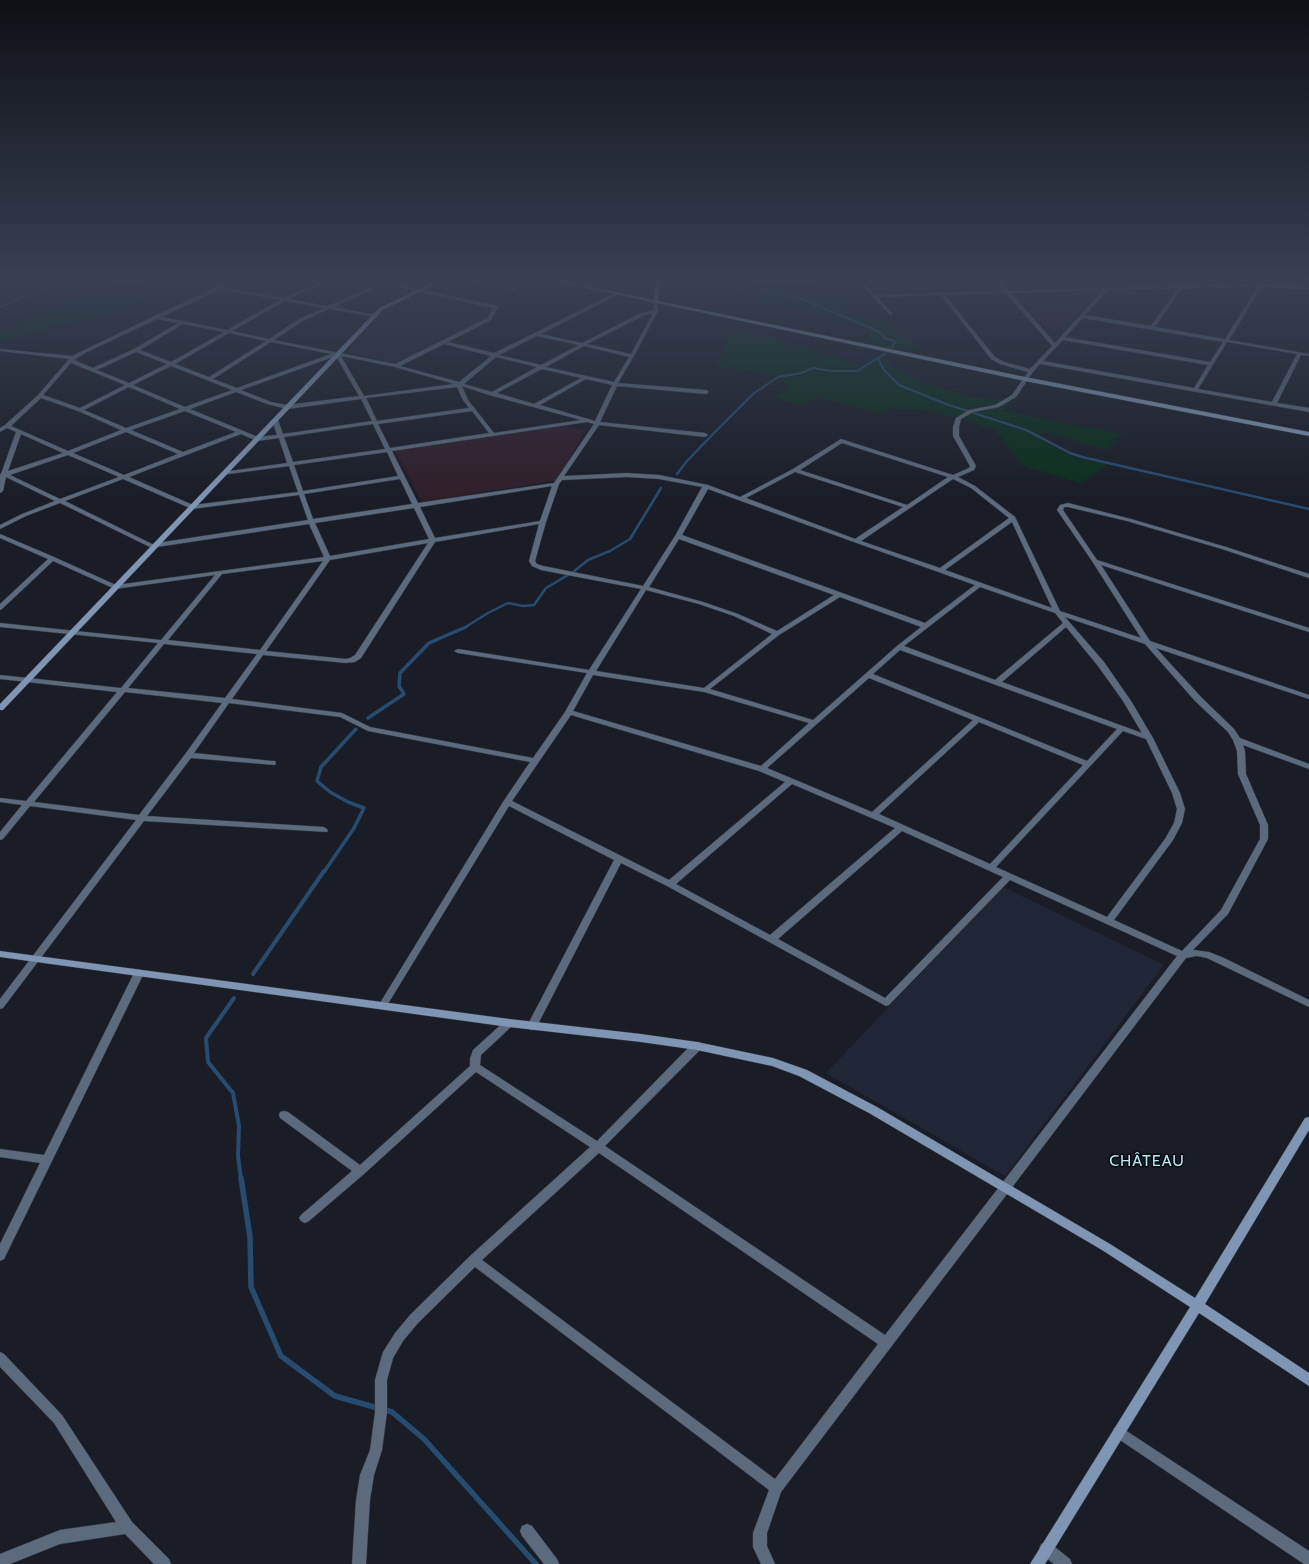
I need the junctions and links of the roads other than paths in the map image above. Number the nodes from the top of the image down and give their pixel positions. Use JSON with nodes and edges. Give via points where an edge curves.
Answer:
{"nodes":[{"id":1,"x":24,"y":353,"type":"edge"},
{"id":2,"x":81,"y":353,"type":"edge"},
{"id":3,"x":130,"y":353,"type":"edge"},
{"id":4,"x":144,"y":353,"type":"edge"},
{"id":5,"x":191,"y":353,"type":"edge"},
{"id":6,"x":251,"y":353,"type":"edge"},
{"id":7,"x":332,"y":353,"type":"edge"},
{"id":8,"x":422,"y":353,"type":"edge"},
{"id":9,"x":487,"y":353,"type":"edge"},
{"id":10,"x":499,"y":353,"type":"edge"},
{"id":11,"x":567,"y":353,"type":"edge"},
{"id":12,"x":618,"y":353,"type":"edge"},
{"id":13,"x":634,"y":353,"type":"edge"},
{"id":14,"x":900,"y":353,"type":"edge"},
{"id":15,"x":989,"y":353,"type":"edge"},
{"id":16,"x":1048,"y":353,"type":"edge"},
{"id":17,"x":1148,"y":353,"type":"edge"},
{"id":18,"x":1218,"y":353,"type":"edge"},
{"id":19,"x":1300,"y":353,"type":"joint"},
{"id":20,"x":337,"y":354,"type":"junction"},
{"id":21,"x":495,"y":355,"type":"junction"},
{"id":22,"x":1309,"y":355,"type":"edge"},
{"id":23,"x":632,"y":356,"type":"junction"},
{"id":24,"x":72,"y":359,"type":"junction"},
{"id":25,"x":1039,"y":362,"type":"junction"},
{"id":26,"x":172,"y":364,"type":"junction"},
{"id":27,"x":1212,"y":364,"type":"junction"},
{"id":28,"x":396,"y":366,"type":"junction"},
{"id":29,"x":541,"y":367,"type":"junction"},
{"id":30,"x":94,"y":370,"type":"junction"},
{"id":31,"x":1031,"y":372,"type":"junction"},
{"id":32,"x":585,"y":378,"type":"junction"},
{"id":33,"x":210,"y":379,"type":"junction"},
{"id":34,"x":1025,"y":379,"type":"junction"},
{"id":35,"x":615,"y":384,"type":"junction"},
{"id":36,"x":128,"y":385,"type":"junction"},
{"id":37,"x":459,"y":385,"type":"junction"},
{"id":38,"x":237,"y":389,"type":"junction"},
{"id":39,"x":1195,"y":390,"type":"junction"},
{"id":40,"x":706,"y":392,"type":"dead end"},
{"id":41,"x":491,"y":394,"type":"junction"},
{"id":42,"x":40,"y":396,"type":"junction"},
{"id":43,"x":363,"y":398,"type":"junction"},
{"id":44,"x":1274,"y":404,"type":"junction"},
{"id":45,"x":534,"y":406,"type":"junction"},
{"id":46,"x":287,"y":407,"type":"junction"},
{"id":47,"x":184,"y":408,"type":"junction"},
{"id":48,"x":473,"y":409,"type":"junction"},
{"id":49,"x":80,"y":410,"type":"junction"},
{"id":50,"x":1309,"y":410,"type":"edge"},
{"id":51,"x":275,"y":420,"type":"junction"},
{"id":52,"x":587,"y":421,"type":"junction"},
{"id":53,"x":375,"y":422,"type":"junction"},
{"id":54,"x":597,"y":423,"type":"junction"},
{"id":55,"x":7,"y":426,"type":"junction"},
{"id":56,"x":0,"y":430,"type":"edge"},
{"id":57,"x":126,"y":430,"type":"junction"},
{"id":58,"x":19,"y":431,"type":"junction"},
{"id":59,"x":239,"y":433,"type":"junction"},
{"id":60,"x":492,"y":434,"type":"junction"},
{"id":61,"x":1309,"y":434,"type":"edge"},
{"id":62,"x":705,"y":435,"type":"dead end"},
{"id":63,"x":281,"y":436,"type":"junction"},
{"id":64,"x":257,"y":439,"type":"junction"},
{"id":65,"x":388,"y":450,"type":"junction"},
{"id":66,"x":68,"y":453,"type":"junction"},
{"id":67,"x":182,"y":454,"type":"junction"},
{"id":68,"x":290,"y":464,"type":"junction"},
{"id":69,"x":795,"y":470,"type":"junction"},
{"id":70,"x":223,"y":474,"type":"junction"},
{"id":71,"x":2,"y":475,"type":"edge"},
{"id":72,"x":953,"y":476,"type":"junction"},
{"id":73,"x":124,"y":477,"type":"junction"},
{"id":74,"x":402,"y":477,"type":"junction"},
{"id":75,"x":561,"y":478,"type":"junction"},
{"id":76,"x":556,"y":484,"type":"junction"},
{"id":77,"x":706,"y":486,"type":"junction"},
{"id":78,"x":0,"y":491,"type":"edge"},
{"id":79,"x":301,"y":493,"type":"junction"},
{"id":80,"x":740,"y":498,"type":"junction"},
{"id":81,"x":60,"y":501,"type":"junction"},
{"id":82,"x":416,"y":506,"type":"junction"},
{"id":83,"x":192,"y":507,"type":"junction"},
{"id":84,"x":908,"y":507,"type":"junction"},
{"id":85,"x":1013,"y":518,"type":"junction"},
{"id":86,"x":311,"y":521,"type":"junction"},
{"id":87,"x":543,"y":522,"type":"junction"},
{"id":88,"x":0,"y":527,"type":"edge"},
{"id":89,"x":0,"y":536,"type":"edge"},
{"id":90,"x":678,"y":536,"type":"junction"},
{"id":91,"x":433,"y":540,"type":"junction"},
{"id":92,"x":856,"y":541,"type":"junction"},
{"id":93,"x":155,"y":546,"type":"junction"},
{"id":94,"x":52,"y":558,"type":"junction"},
{"id":95,"x":328,"y":558,"type":"junction"},
{"id":96,"x":1095,"y":561,"type":"junction"},
{"id":97,"x":940,"y":571,"type":"junction"},
{"id":98,"x":220,"y":573,"type":"junction"},
{"id":99,"x":1309,"y":576,"type":"edge"},
{"id":100,"x":980,"y":584,"type":"junction"},
{"id":101,"x":115,"y":587,"type":"junction"},
{"id":102,"x":645,"y":588,"type":"junction"},
{"id":103,"x":839,"y":595,"type":"junction"},
{"id":104,"x":0,"y":608,"type":"edge"},
{"id":105,"x":1058,"y":612,"type":"junction"},
{"id":106,"x":1067,"y":623,"type":"junction"},
{"id":107,"x":0,"y":626,"type":"edge"},
{"id":108,"x":926,"y":626,"type":"junction"},
{"id":109,"x":1309,"y":630,"type":"edge"},
{"id":110,"x":71,"y":634,"type":"junction"},
{"id":111,"x":777,"y":634,"type":"junction"},
{"id":112,"x":163,"y":642,"type":"junction"},
{"id":113,"x":1147,"y":642,"type":"junction"},
{"id":114,"x":899,"y":647,"type":"junction"},
{"id":115,"x":458,"y":651,"type":"dead end"},
{"id":116,"x":262,"y":653,"type":"junction"},
{"id":117,"x":591,"y":672,"type":"junction"},
{"id":118,"x":868,"y":675,"type":"junction"},
{"id":119,"x":0,"y":677,"type":"edge"},
{"id":120,"x":26,"y":680,"type":"junction"},
{"id":121,"x":997,"y":682,"type":"junction"},
{"id":122,"x":123,"y":690,"type":"junction"},
{"id":123,"x":705,"y":690,"type":"junction"},
{"id":124,"x":1309,"y":697,"type":"edge"},
{"id":125,"x":228,"y":701,"type":"junction"},
{"id":126,"x":0,"y":708,"type":"edge"},
{"id":127,"x":569,"y":712,"type":"junction"},
{"id":128,"x":978,"y":720,"type":"junction"},
{"id":129,"x":815,"y":723,"type":"junction"},
{"id":130,"x":1122,"y":728,"type":"junction"},
{"id":131,"x":1149,"y":738,"type":"junction"},
{"id":132,"x":1237,"y":740,"type":"junction"},
{"id":133,"x":189,"y":755,"type":"junction"},
{"id":134,"x":535,"y":761,"type":"junction"},
{"id":135,"x":272,"y":763,"type":"dead end"},
{"id":136,"x":1088,"y":764,"type":"junction"},
{"id":137,"x":1309,"y":767,"type":"edge"},
{"id":138,"x":762,"y":769,"type":"junction"},
{"id":139,"x":791,"y":781,"type":"junction"},
{"id":140,"x":0,"y":800,"type":"edge"},
{"id":141,"x":507,"y":802,"type":"junction"},
{"id":142,"x":28,"y":804,"type":"junction"},
{"id":143,"x":873,"y":815,"type":"junction"},
{"id":144,"x":140,"y":818,"type":"junction"},
{"id":145,"x":900,"y":828,"type":"junction"},
{"id":146,"x":324,"y":830,"type":"dead end"},
{"id":147,"x":0,"y":837,"type":"edge"},
{"id":148,"x":618,"y":859,"type":"junction"},
{"id":149,"x":990,"y":868,"type":"junction"},
{"id":150,"x":1008,"y":877,"type":"junction"},
{"id":151,"x":670,"y":884,"type":"junction"},
{"id":152,"x":1109,"y":920,"type":"junction"},
{"id":153,"x":772,"y":939,"type":"junction"},
{"id":154,"x":0,"y":954,"type":"edge"},
{"id":155,"x":1183,"y":955,"type":"junction"},
{"id":156,"x":36,"y":960,"type":"junction"},
{"id":157,"x":139,"y":973,"type":"junction"},
{"id":158,"x":1309,"y":1004,"type":"edge"},
{"id":159,"x":383,"y":1005,"type":"junction"},
{"id":160,"x":0,"y":1006,"type":"edge"},
{"id":161,"x":509,"y":1023,"type":"junction"},
{"id":162,"x":532,"y":1026,"type":"junction"},
{"id":163,"x":697,"y":1046,"type":"junction"},
{"id":164,"x":475,"y":1067,"type":"junction"},
{"id":165,"x":284,"y":1115,"type":"dead end"},
{"id":166,"x":1308,"y":1123,"type":"edge"},
{"id":167,"x":598,"y":1147,"type":"junction"},
{"id":168,"x":0,"y":1153,"type":"edge"},
{"id":169,"x":46,"y":1160,"type":"junction"},
{"id":170,"x":360,"y":1171,"type":"junction"},
{"id":171,"x":1004,"y":1188,"type":"junction"},
{"id":172,"x":305,"y":1218,"type":"dead end"},
{"id":173,"x":0,"y":1256,"type":"edge"},
{"id":174,"x":474,"y":1260,"type":"junction"},
{"id":175,"x":1197,"y":1306,"type":"junction"},
{"id":176,"x":886,"y":1343,"type":"junction"},
{"id":177,"x":0,"y":1358,"type":"edge"},
{"id":178,"x":1309,"y":1380,"type":"edge"},
{"id":179,"x":1119,"y":1432,"type":"junction"},
{"id":180,"x":776,"y":1488,"type":"junction"},
{"id":181,"x":127,"y":1527,"type":"junction"},
{"id":182,"x":527,"y":1531,"type":"dead end"},
{"id":183,"x":1046,"y":1549,"type":"junction"},
{"id":184,"x":1309,"y":1559,"type":"edge"},
{"id":185,"x":0,"y":1561,"type":"edge"},
{"id":186,"x":164,"y":1564,"type":"edge"},
{"id":187,"x":359,"y":1564,"type":"edge"},
{"id":188,"x":552,"y":1564,"type":"edge"},
{"id":189,"x":768,"y":1564,"type":"edge"},
{"id":190,"x":1037,"y":1564,"type":"edge"},
{"id":191,"x":1064,"y":1564,"type":"edge"}],
"edges":[{"from":1,"to":24,"type":"street"},
{"from":2,"to":24,"type":"street"},
{"from":3,"to":30,"type":"street"},
{"from":4,"to":26,"type":"street"},
{"from":5,"to":26,"type":"street"},
{"from":6,"to":33,"type":"street"},
{"from":7,"to":20,"type":"street"},
{"from":8,"to":28,"type":"street"},
{"from":9,"to":21,"type":"street"},
{"from":10,"to":21,"type":"street"},
{"from":11,"to":29,"type":"street"},
{"from":12,"to":23,"type":"street"},
{"from":13,"to":23,"type":"street"},
{"from":14,"to":34,"type":"street"},
{"from":15,"to":31,"type":"street","via":[[1002,363]]},
{"from":16,"to":25,"type":"street"},
{"from":17,"to":27,"type":"street"},
{"from":18,"to":27,"type":"street"},
{"from":19,"to":22,"type":"street"},
{"from":19,"to":44,"type":"street"},
{"from":20,"to":28,"type":"street"},
{"from":20,"to":38,"type":"street"},
{"from":20,"to":43,"type":"street"},
{"from":20,"to":46,"type":"street"},
{"from":21,"to":29,"type":"street"},
{"from":21,"to":37,"type":"street"},
{"from":23,"to":35,"type":"street"},
{"from":24,"to":30,"type":"street"},
{"from":24,"to":42,"type":"street"},
{"from":25,"to":31,"type":"street"},
{"from":25,"to":39,"type":"street"},
{"from":26,"to":33,"type":"street"},
{"from":26,"to":36,"type":"street"},
{"from":27,"to":39,"type":"street"},
{"from":28,"to":37,"type":"street"},
{"from":29,"to":32,"type":"street"},
{"from":29,"to":41,"type":"street"},
{"from":30,"to":36,"type":"street"},
{"from":31,"to":34,"type":"street"},
{"from":32,"to":35,"type":"street"},
{"from":32,"to":45,"type":"street"},
{"from":33,"to":38,"type":"street"},
{"from":34,"to":61,"type":"street"},
{"from":34,"to":72,"type":"street","via":[[1009,399],[997,406],[971,411],[959,418],[956,436],[973,466],[972,470]]},
{"from":35,"to":40,"type":"street"},
{"from":35,"to":54,"type":"street"},
{"from":36,"to":47,"type":"street"},
{"from":36,"to":49,"type":"street"},
{"from":37,"to":41,"type":"street"},
{"from":37,"to":43,"type":"street"},
{"from":37,"to":48,"type":"street"},
{"from":38,"to":46,"type":"street","via":[[269,403]]},
{"from":38,"to":47,"type":"street"},
{"from":39,"to":44,"type":"street"},
{"from":41,"to":45,"type":"street"},
{"from":42,"to":49,"type":"street"},
{"from":42,"to":55,"type":"street"},
{"from":43,"to":46,"type":"street"},
{"from":43,"to":53,"type":"street"},
{"from":44,"to":50,"type":"street"},
{"from":45,"to":52,"type":"street"},
{"from":46,"to":51,"type":"street"},
{"from":47,"to":57,"type":"street"},
{"from":47,"to":59,"type":"street"},
{"from":48,"to":53,"type":"street"},
{"from":48,"to":60,"type":"street"},
{"from":49,"to":57,"type":"street"},
{"from":51,"to":63,"type":"street"},
{"from":51,"to":64,"type":"street"},
{"from":52,"to":54,"type":"street"},
{"from":52,"to":60,"type":"street"},
{"from":53,"to":63,"type":"street"},
{"from":53,"to":65,"type":"street"},
{"from":54,"to":62,"type":"street"},
{"from":54,"to":75,"type":"street"},
{"from":55,"to":56,"type":"street"},
{"from":55,"to":58,"type":"street"},
{"from":57,"to":66,"type":"street"},
{"from":57,"to":67,"type":"street"},
{"from":58,"to":66,"type":"street"},
{"from":58,"to":71,"type":"street"},
{"from":59,"to":64,"type":"street"},
{"from":59,"to":67,"type":"street"},
{"from":60,"to":65,"type":"street"},
{"from":63,"to":64,"type":"street"},
{"from":63,"to":68,"type":"street"},
{"from":64,"to":70,"type":"street"},
{"from":65,"to":68,"type":"street"},
{"from":65,"to":74,"type":"street"},
{"from":66,"to":71,"type":"street"},
{"from":66,"to":73,"type":"street"},
{"from":67,"to":73,"type":"street"},
{"from":68,"to":70,"type":"street"},
{"from":68,"to":79,"type":"street"},
{"from":69,"to":72,"type":"street","via":[[841,441]]},
{"from":69,"to":80,"type":"street"},
{"from":69,"to":84,"type":"street"},
{"from":70,"to":83,"type":"street"},
{"from":71,"to":78,"type":"street"},
{"from":71,"to":81,"type":"street"},
{"from":72,"to":84,"type":"street"},
{"from":72,"to":85,"type":"street","via":[[973,487]]},
{"from":73,"to":81,"type":"street"},
{"from":73,"to":83,"type":"street"},
{"from":74,"to":79,"type":"street"},
{"from":74,"to":82,"type":"street"},
{"from":75,"to":76,"type":"street"},
{"from":75,"to":77,"type":"street","via":[[659,477]]},
{"from":76,"to":82,"type":"street"},
{"from":76,"to":87,"type":"street"},
{"from":77,"to":80,"type":"street"},
{"from":77,"to":90,"type":"street"},
{"from":79,"to":83,"type":"street"},
{"from":79,"to":86,"type":"street"},
{"from":80,"to":92,"type":"street"},
{"from":81,"to":88,"type":"street"},
{"from":81,"to":93,"type":"street"},
{"from":82,"to":86,"type":"street"},
{"from":82,"to":91,"type":"street"},
{"from":83,"to":93,"type":"street"},
{"from":84,"to":92,"type":"street"},
{"from":85,"to":97,"type":"street"},
{"from":85,"to":105,"type":"street"},
{"from":86,"to":93,"type":"street"},
{"from":86,"to":95,"type":"street"},
{"from":87,"to":91,"type":"street"},
{"from":87,"to":102,"type":"street","via":[[532,561],[534,565]]},
{"from":89,"to":94,"type":"street"},
{"from":90,"to":102,"type":"street"},
{"from":90,"to":103,"type":"street"},
{"from":91,"to":95,"type":"street"},
{"from":91,"to":116,"type":"street","via":[[358,656],[352,660]]},
{"from":92,"to":97,"type":"street"},
{"from":93,"to":101,"type":"street"},
{"from":94,"to":101,"type":"street"},
{"from":94,"to":104,"type":"street"},
{"from":95,"to":98,"type":"street"},
{"from":95,"to":116,"type":"street"},
{"from":96,"to":99,"type":"street","via":[[1060,510],[1062,506],[1068,505],[1129,520]]},
{"from":96,"to":109,"type":"street"},
{"from":96,"to":113,"type":"street"},
{"from":97,"to":100,"type":"street"},
{"from":98,"to":101,"type":"street"},
{"from":98,"to":112,"type":"street"},
{"from":100,"to":105,"type":"street"},
{"from":100,"to":108,"type":"street"},
{"from":101,"to":110,"type":"street"},
{"from":102,"to":111,"type":"street","via":[[718,608]]},
{"from":102,"to":117,"type":"street"},
{"from":103,"to":108,"type":"street"},
{"from":103,"to":111,"type":"street"},
{"from":105,"to":106,"type":"street"},
{"from":105,"to":113,"type":"street"},
{"from":106,"to":121,"type":"street"},
{"from":106,"to":131,"type":"street","via":[[1101,664]]},
{"from":107,"to":110,"type":"street"},
{"from":108,"to":114,"type":"street"},
{"from":110,"to":112,"type":"street"},
{"from":110,"to":120,"type":"street"},
{"from":111,"to":123,"type":"street"},
{"from":112,"to":116,"type":"street"},
{"from":112,"to":122,"type":"street"},
{"from":113,"to":124,"type":"street"},
{"from":113,"to":132,"type":"street"},
{"from":114,"to":118,"type":"street"},
{"from":114,"to":121,"type":"street"},
{"from":115,"to":117,"type":"street"},
{"from":116,"to":125,"type":"street"},
{"from":117,"to":123,"type":"street"},
{"from":117,"to":127,"type":"street"},
{"from":118,"to":128,"type":"street"},
{"from":118,"to":129,"type":"street"},
{"from":119,"to":120,"type":"street"},
{"from":120,"to":122,"type":"street"},
{"from":120,"to":126,"type":"street"},
{"from":121,"to":130,"type":"street"},
{"from":122,"to":125,"type":"street"},
{"from":122,"to":142,"type":"street"},
{"from":123,"to":129,"type":"street"},
{"from":125,"to":133,"type":"street"},
{"from":125,"to":134,"type":"street","via":[[342,715],[368,729]]},
{"from":127,"to":134,"type":"street"},
{"from":127,"to":138,"type":"street"},
{"from":128,"to":136,"type":"street"},
{"from":128,"to":143,"type":"street"},
{"from":129,"to":138,"type":"street"},
{"from":130,"to":131,"type":"street"},
{"from":130,"to":136,"type":"street"},
{"from":131,"to":152,"type":"street","via":[[1176,793],[1181,809],[1178,823],[1166,845]]},
{"from":132,"to":137,"type":"street"},
{"from":132,"to":155,"type":"street","via":[[1241,751],[1242,774],[1264,825],[1264,839],[1225,912]]},
{"from":133,"to":135,"type":"street"},
{"from":133,"to":144,"type":"street"},
{"from":134,"to":141,"type":"street"},
{"from":136,"to":149,"type":"street"},
{"from":138,"to":139,"type":"street"},
{"from":139,"to":143,"type":"street"},
{"from":139,"to":151,"type":"street"},
{"from":140,"to":142,"type":"street"},
{"from":141,"to":148,"type":"street"},
{"from":141,"to":159,"type":"street"},
{"from":142,"to":144,"type":"street"},
{"from":142,"to":147,"type":"street"},
{"from":143,"to":145,"type":"street"},
{"from":144,"to":146,"type":"street"},
{"from":144,"to":156,"type":"street"},
{"from":145,"to":149,"type":"street"},
{"from":145,"to":153,"type":"street"},
{"from":148,"to":151,"type":"street"},
{"from":148,"to":162,"type":"street"},
{"from":149,"to":150,"type":"street"},
{"from":150,"to":152,"type":"street"},
{"from":150,"to":153,"type":"street","via":[[886,1003]]},
{"from":151,"to":153,"type":"street"},
{"from":152,"to":155,"type":"street"},
{"from":154,"to":156,"type":"street"},
{"from":155,"to":158,"type":"street","via":[[1209,955]]},
{"from":155,"to":171,"type":"street"},
{"from":156,"to":157,"type":"street"},
{"from":156,"to":160,"type":"street"},
{"from":157,"to":159,"type":"street"},
{"from":157,"to":169,"type":"street"},
{"from":159,"to":161,"type":"street"},
{"from":161,"to":162,"type":"street"},
{"from":161,"to":164,"type":"street","via":[[477,1053]]},
{"from":162,"to":163,"type":"street"},
{"from":163,"to":167,"type":"street"},
{"from":163,"to":171,"type":"street","via":[[773,1062],[803,1074],[873,1110]]},
{"from":164,"to":167,"type":"street"},
{"from":164,"to":170,"type":"street"},
{"from":165,"to":170,"type":"street"},
{"from":166,"to":175,"type":"street"},
{"from":167,"to":174,"type":"street"},
{"from":167,"to":176,"type":"street"},
{"from":168,"to":169,"type":"street"},
{"from":169,"to":173,"type":"street"},
{"from":170,"to":172,"type":"street"},
{"from":171,"to":175,"type":"street","via":[[1106,1247]]},
{"from":171,"to":176,"type":"street"},
{"from":174,"to":180,"type":"street"},
{"from":174,"to":187,"type":"street","via":[[414,1319],[387,1356],[381,1380],[381,1412],[376,1450],[367,1475],[363,1500]]},
{"from":175,"to":178,"type":"street"},
{"from":175,"to":179,"type":"street"},
{"from":176,"to":180,"type":"street"},
{"from":177,"to":181,"type":"street","via":[[58,1419]]},
{"from":179,"to":183,"type":"street"},
{"from":179,"to":184,"type":"street"},
{"from":180,"to":189,"type":"street","via":[[760,1533],[760,1547]]},
{"from":181,"to":185,"type":"street","via":[[60,1538]]},
{"from":181,"to":186,"type":"street"},
{"from":182,"to":188,"type":"street"},
{"from":183,"to":190,"type":"street"},
{"from":183,"to":191,"type":"street"}]}
